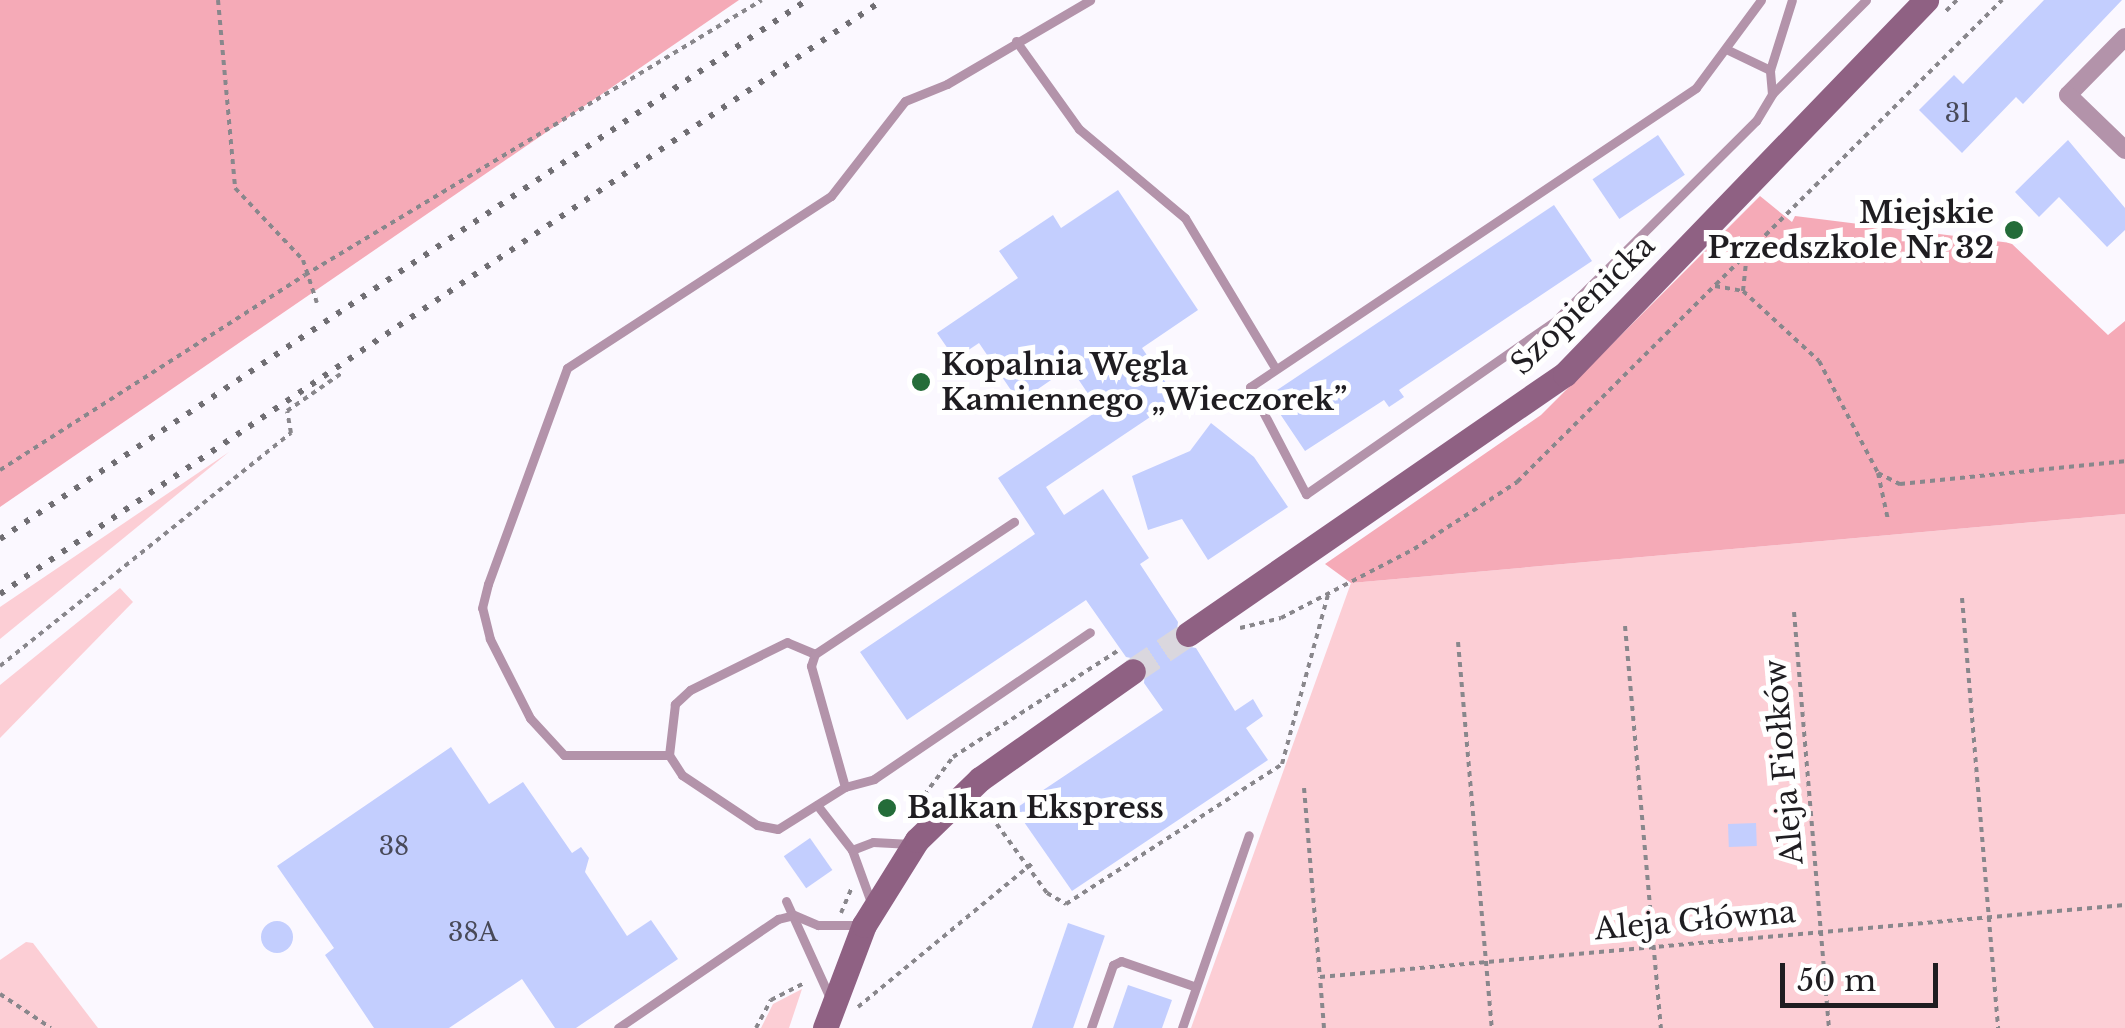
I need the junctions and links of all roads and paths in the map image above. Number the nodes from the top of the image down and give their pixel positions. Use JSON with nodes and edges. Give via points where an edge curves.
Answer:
{"nodes":[{"id":1,"x":218,"y":0,"type":"edge"},
{"id":2,"x":762,"y":0,"type":"edge"},
{"id":3,"x":1090,"y":0,"type":"edge"},
{"id":4,"x":1761,"y":0,"type":"edge"},
{"id":5,"x":1792,"y":0,"type":"edge"},
{"id":6,"x":1866,"y":0,"type":"edge"},
{"id":7,"x":1926,"y":0,"type":"edge"},
{"id":8,"x":2002,"y":0,"type":"edge"},
{"id":9,"x":2125,"y":37,"type":"edge"},
{"id":10,"x":1016,"y":41,"type":"junction"},
{"id":11,"x":1726,"y":49,"type":"junction"},
{"id":12,"x":1770,"y":70,"type":"junction"},
{"id":13,"x":1772,"y":94,"type":"junction"},
{"id":14,"x":2125,"y":150,"type":"edge"},
{"id":15,"x":1747,"y":253,"type":"junction"},
{"id":16,"x":305,"y":275,"type":"junction"},
{"id":17,"x":1715,"y":286,"type":"junction"},
{"id":18,"x":1744,"y":291,"type":"junction"},
{"id":19,"x":317,"y":303,"type":"dead end"},
{"id":20,"x":1275,"y":368,"type":"junction"},
{"id":21,"x":342,"y":373,"type":"dead end"},
{"id":22,"x":2125,"y":461,"type":"edge"},
{"id":23,"x":0,"y":470,"type":"edge"},
{"id":24,"x":1878,"y":473,"type":"junction"},
{"id":25,"x":1888,"y":520,"type":"dead end"},
{"id":26,"x":1014,"y":522,"type":"dead end"},
{"id":27,"x":1329,"y":590,"type":"junction"},
{"id":28,"x":1962,"y":598,"type":"dead end"},
{"id":29,"x":1794,"y":612,"type":"dead end"},
{"id":30,"x":1625,"y":626,"type":"dead end"},
{"id":31,"x":1233,"y":629,"type":"dead end"},
{"id":32,"x":1090,"y":632,"type":"dead end"},
{"id":33,"x":1188,"y":634,"type":"tunnel mouth"},
{"id":34,"x":1458,"y":642,"type":"dead end"},
{"id":35,"x":815,"y":654,"type":"junction"},
{"id":36,"x":1126,"y":660,"type":"joint"},
{"id":37,"x":0,"y":666,"type":"edge"},
{"id":38,"x":670,"y":755,"type":"junction"},
{"id":39,"x":845,"y":787,"type":"junction"},
{"id":40,"x":1304,"y":788,"type":"dead end"},
{"id":41,"x":923,"y":794,"type":"dead end"},
{"id":42,"x":979,"y":800,"type":"dead end"},
{"id":43,"x":817,"y":805,"type":"junction"},
{"id":44,"x":1249,"y":835,"type":"dead end"},
{"id":45,"x":913,"y":845,"type":"junction"},
{"id":46,"x":852,"y":850,"type":"junction"},
{"id":47,"x":1036,"y":861,"type":"dead end"},
{"id":48,"x":1029,"y":866,"type":"junction"},
{"id":49,"x":786,"y":900,"type":"dead end"},
{"id":50,"x":2125,"y":905,"type":"edge"},
{"id":51,"x":794,"y":914,"type":"junction"},
{"id":52,"x":868,"y":916,"type":"junction"},
{"id":53,"x":1988,"y":917,"type":"junction"},
{"id":54,"x":1821,"y":932,"type":"junction"},
{"id":55,"x":1654,"y":947,"type":"junction"},
{"id":56,"x":1486,"y":962,"type":"junction"},
{"id":57,"x":1320,"y":977,"type":"junction"},
{"id":58,"x":810,"y":980,"type":"dead end"},
{"id":59,"x":1196,"y":987,"type":"junction"},
{"id":60,"x":0,"y":994,"type":"edge"},
{"id":61,"x":837,"y":1010,"type":"edge"},
{"id":62,"x":52,"y":1028,"type":"edge"},
{"id":63,"x":618,"y":1028,"type":"edge"},
{"id":64,"x":756,"y":1028,"type":"edge"},
{"id":65,"x":1091,"y":1028,"type":"edge"},
{"id":66,"x":1182,"y":1028,"type":"edge"},
{"id":67,"x":1324,"y":1028,"type":"edge"},
{"id":68,"x":1492,"y":1028,"type":"edge"},
{"id":69,"x":1661,"y":1028,"type":"edge"},
{"id":70,"x":1830,"y":1028,"type":"edge"},
{"id":71,"x":1998,"y":1028,"type":"edge"}],
"edges":[{"from":1,"to":16,"type":"path","via":[[235,188],[304,260]]},
{"from":2,"to":16,"type":"path"},
{"from":3,"to":10,"type":"lane"},
{"from":4,"to":11,"type":"lane"},
{"from":5,"to":12,"type":"lane"},
{"from":6,"to":13,"type":"lane"},
{"from":7,"to":33,"type":"street","name":"Szopienicka","via":[[1565,374]]},
{"from":8,"to":15,"type":"path"},
{"from":9,"to":14,"type":"street","via":[[2068,95]]},
{"from":10,"to":20,"type":"lane","via":[[1079,129],[1184,218]]},
{"from":10,"to":38,"type":"lane","via":[[905,101],[831,196],[582,356],[563,378],[488,584],[482,608],[490,638],[530,718],[564,755]]},
{"from":11,"to":12,"type":"lane"},
{"from":11,"to":20,"type":"lane","via":[[1696,88]]},
{"from":12,"to":13,"type":"lane"},
{"from":13,"to":20,"type":"lane","via":[[1756,122],[1555,322],[1306,494],[1250,388]]},
{"from":15,"to":17,"type":"path"},
{"from":15,"to":18,"type":"path"},
{"from":16,"to":19,"type":"path"},
{"from":16,"to":23,"type":"path"},
{"from":17,"to":18,"type":"path"},
{"from":17,"to":27,"type":"path","via":[[1517,482],[1414,549]]},
{"from":18,"to":24,"type":"path","via":[[1819,360]]},
{"from":21,"to":37,"type":"path","via":[[287,412],[290,432]]},
{"from":22,"to":24,"type":"path","via":[[1900,484]]},
{"from":24,"to":25,"type":"path"},
{"from":26,"to":35,"type":"lane"},
{"from":27,"to":31,"type":"path","via":[[1282,618]]},
{"from":27,"to":48,"type":"path","via":[[1282,764],[1066,904],[1047,893]]},
{"from":28,"to":53,"type":"path"},
{"from":29,"to":54,"type":"path","name":"Aleja Fiołków"},
{"from":30,"to":55,"type":"path"},
{"from":32,"to":39,"type":"lane","via":[[874,779]]},
{"from":34,"to":56,"type":"path"},
{"from":35,"to":38,"type":"lane","via":[[786,642],[690,690],[675,704]]},
{"from":35,"to":39,"type":"lane","via":[[811,666]]},
{"from":36,"to":41,"type":"path","via":[[958,753]]},
{"from":36,"to":45,"type":"street","via":[[980,778]]},
{"from":38,"to":43,"type":"lane","via":[[682,775],[757,825],[778,829]]},
{"from":39,"to":43,"type":"lane"},
{"from":40,"to":57,"type":"path"},
{"from":42,"to":48,"type":"path"},
{"from":43,"to":46,"type":"lane"},
{"from":44,"to":59,"type":"lane"},
{"from":45,"to":46,"type":"lane","via":[[873,842]]},
{"from":45,"to":52,"type":"street"},
{"from":46,"to":52,"type":"lane"},
{"from":47,"to":48,"type":"path"},
{"from":48,"to":61,"type":"path","via":[[847,1016]]},
{"from":49,"to":51,"type":"lane"},
{"from":50,"to":53,"type":"path","name":"Aleja Główna"},
{"from":51,"to":52,"type":"lane","via":[[818,925]]},
{"from":51,"to":61,"type":"lane"},
{"from":51,"to":63,"type":"lane"},
{"from":52,"to":61,"type":"street"},
{"from":53,"to":54,"type":"path","name":"Aleja Główna"},
{"from":53,"to":71,"type":"path"},
{"from":54,"to":55,"type":"path","name":"Aleja Główna"},
{"from":54,"to":70,"type":"path","name":"Aleja Fiołków"},
{"from":55,"to":56,"type":"path","name":"Aleja Główna"},
{"from":55,"to":69,"type":"path"},
{"from":56,"to":57,"type":"path","name":"Aleja Główna"},
{"from":56,"to":68,"type":"path"},
{"from":57,"to":67,"type":"path"},
{"from":58,"to":64,"type":"path","via":[[771,1000]]},
{"from":59,"to":65,"type":"lane","via":[[1121,961],[1112,965]]},
{"from":59,"to":66,"type":"lane"},
{"from":60,"to":62,"type":"path"}]}
